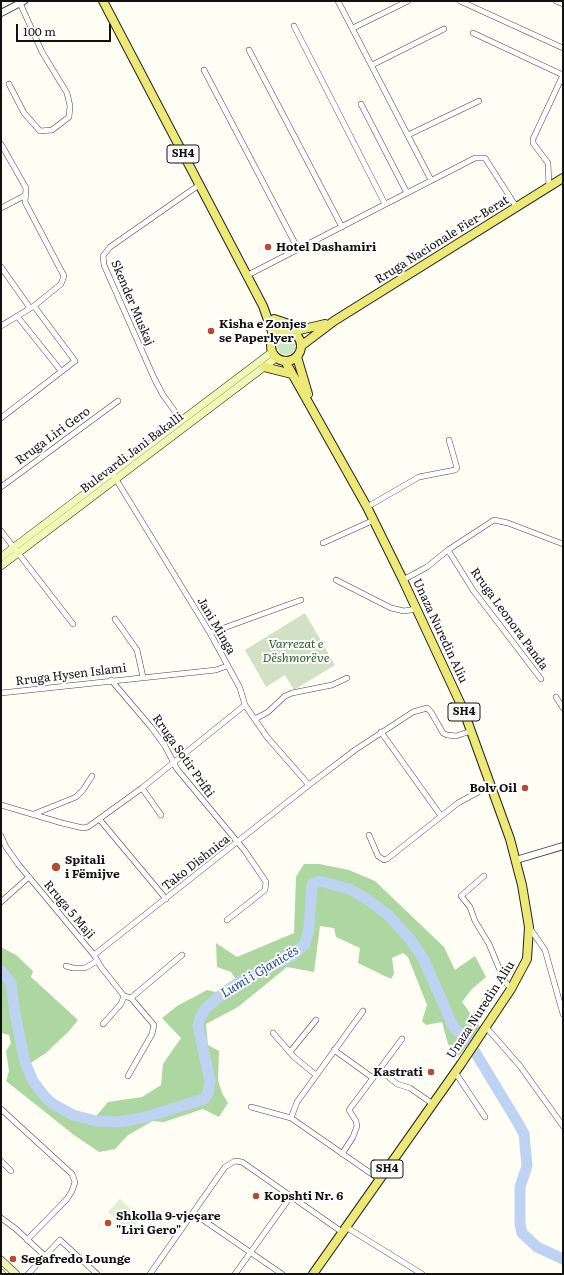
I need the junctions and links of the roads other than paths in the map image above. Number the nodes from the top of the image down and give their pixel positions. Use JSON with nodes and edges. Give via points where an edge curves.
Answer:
{"nodes":[{"id":1,"x":103,"y":1,"type":"edge"},
{"id":2,"x":338,"y":1,"type":"edge"},
{"id":3,"x":408,"y":1,"type":"edge"},
{"id":4,"x":460,"y":1,"type":"edge"},
{"id":5,"x":556,"y":1,"type":"edge"},
{"id":6,"x":18,"y":3,"type":"edge"},
{"id":7,"x":563,"y":4,"type":"edge"},
{"id":8,"x":1,"y":13,"type":"edge"},
{"id":9,"x":294,"y":26,"type":"dead end"},
{"id":10,"x":353,"y":28,"type":"junction"},
{"id":11,"x":444,"y":29,"type":"dead end"},
{"id":12,"x":473,"y":33,"type":"dead end"},
{"id":13,"x":563,"y":48,"type":"edge"},
{"id":14,"x":249,"y":50,"type":"dead end"},
{"id":15,"x":372,"y":65,"type":"junction"},
{"id":16,"x":204,"y":70,"type":"dead end"},
{"id":17,"x":563,"y":75,"type":"edge"},
{"id":18,"x":9,"y":84,"type":"dead end"},
{"id":19,"x":479,"y":101,"type":"dead end"},
{"id":20,"x":361,"y":104,"type":"dead end"},
{"id":21,"x":408,"y":135,"type":"junction"},
{"id":22,"x":1,"y":144,"type":"edge"},
{"id":23,"x":563,"y":178,"type":"edge"},
{"id":24,"x":431,"y":180,"type":"junction"},
{"id":25,"x":199,"y":185,"type":"junction"},
{"id":26,"x":549,"y":187,"type":"junction"},
{"id":27,"x":407,"y":193,"type":"junction"},
{"id":28,"x":24,"y":196,"type":"junction"},
{"id":29,"x":386,"y":204,"type":"junction"},
{"id":30,"x":1,"y":208,"type":"edge"},
{"id":31,"x":517,"y":208,"type":"junction"},
{"id":32,"x":342,"y":227,"type":"junction"},
{"id":33,"x":298,"y":249,"type":"junction"},
{"id":34,"x":1,"y":267,"type":"edge"},
{"id":35,"x":246,"y":276,"type":"junction"},
{"id":36,"x":263,"y":306,"type":"junction"},
{"id":37,"x":32,"y":307,"type":"junction"},
{"id":38,"x":17,"y":316,"type":"junction"},
{"id":39,"x":274,"y":319,"type":"junction"},
{"id":40,"x":334,"y":321,"type":"junction"},
{"id":41,"x":1,"y":325,"type":"edge"},
{"id":42,"x":308,"y":329,"type":"junction"},
{"id":43,"x":289,"y":331,"type":"junction"},
{"id":44,"x":274,"y":337,"type":"junction"},
{"id":45,"x":301,"y":346,"type":"junction"},
{"id":46,"x":274,"y":355,"type":"junction"},
{"id":47,"x":297,"y":357,"type":"junction"},
{"id":48,"x":285,"y":361,"type":"junction"},
{"id":49,"x":264,"y":367,"type":"junction"},
{"id":50,"x":61,"y":371,"type":"junction"},
{"id":51,"x":292,"y":374,"type":"junction"},
{"id":52,"x":118,"y":401,"type":"dead end"},
{"id":53,"x":312,"y":406,"type":"junction"},
{"id":54,"x":1,"y":418,"type":"edge"},
{"id":55,"x":181,"y":420,"type":"junction"},
{"id":56,"x":449,"y":440,"type":"dead end"},
{"id":57,"x":114,"y":475,"type":"junction"},
{"id":58,"x":1,"y":486,"type":"edge"},
{"id":59,"x":367,"y":507,"type":"junction"},
{"id":60,"x":374,"y":520,"type":"junction"},
{"id":61,"x":1,"y":531,"type":"edge"},
{"id":62,"x":323,"y":543,"type":"dead end"},
{"id":63,"x":563,"y":544,"type":"edge"},
{"id":64,"x":16,"y":550,"type":"junction"},
{"id":65,"x":448,"y":550,"type":"junction"},
{"id":66,"x":1,"y":557,"type":"edge"},
{"id":67,"x":1,"y":566,"type":"edge"},
{"id":68,"x":336,"y":580,"type":"dead end"},
{"id":69,"x":403,"y":580,"type":"junction"},
{"id":70,"x":301,"y":600,"type":"dead end"},
{"id":71,"x":416,"y":609,"type":"junction"},
{"id":72,"x":115,"y":619,"type":"dead end"},
{"id":73,"x":73,"y":624,"type":"dead end"},
{"id":74,"x":210,"y":633,"type":"junction"},
{"id":75,"x":227,"y":666,"type":"junction"},
{"id":76,"x":143,"y":677,"type":"junction"},
{"id":77,"x":347,"y":678,"type":"dead end"},
{"id":78,"x":541,"y":679,"type":"dead end"},
{"id":79,"x":111,"y":680,"type":"junction"},
{"id":80,"x":1,"y":694,"type":"edge"},
{"id":81,"x":556,"y":697,"type":"dead end"},
{"id":82,"x":245,"y":705,"type":"junction"},
{"id":83,"x":563,"y":708,"type":"edge"},
{"id":84,"x":255,"y":719,"type":"junction"},
{"id":85,"x":471,"y":731,"type":"junction"},
{"id":86,"x":381,"y":732,"type":"junction"},
{"id":87,"x":174,"y":762,"type":"junction"},
{"id":88,"x":92,"y":776,"type":"dead end"},
{"id":89,"x":309,"y":785,"type":"junction"},
{"id":90,"x":491,"y":785,"type":"junction"},
{"id":91,"x":142,"y":788,"type":"junction"},
{"id":92,"x":1,"y":805,"type":"edge"},
{"id":93,"x":34,"y":814,"type":"junction"},
{"id":94,"x":161,"y":815,"type":"dead end"},
{"id":95,"x":441,"y":816,"type":"junction"},
{"id":96,"x":100,"y":820,"type":"junction"},
{"id":97,"x":369,"y":835,"type":"dead end"},
{"id":98,"x":1,"y":836,"type":"edge"},
{"id":99,"x":238,"y":842,"type":"junction"},
{"id":100,"x":563,"y":846,"type":"edge"},
{"id":101,"x":516,"y":860,"type":"junction"},
{"id":102,"x":484,"y":876,"type":"dead end"},
{"id":103,"x":29,"y":878,"type":"junction"},
{"id":104,"x":166,"y":899,"type":"junction"},
{"id":105,"x":1,"y":902,"type":"edge"},
{"id":106,"x":227,"y":920,"type":"dead end"},
{"id":107,"x":529,"y":927,"type":"junction"},
{"id":108,"x":94,"y":955,"type":"junction"},
{"id":109,"x":182,"y":955,"type":"dead end"},
{"id":110,"x":97,"y":961,"type":"junction"},
{"id":111,"x":66,"y":966,"type":"dead end"},
{"id":112,"x":511,"y":989,"type":"junction"},
{"id":113,"x":124,"y":996,"type":"junction"},
{"id":114,"x":131,"y":998,"type":"junction"},
{"id":115,"x":363,"y":1011,"type":"dead end"},
{"id":116,"x":563,"y":1014,"type":"edge"},
{"id":117,"x":316,"y":1020,"type":"dead end"},
{"id":118,"x":103,"y":1024,"type":"dead end"},
{"id":119,"x":485,"y":1029,"type":"junction"},
{"id":120,"x":273,"y":1033,"type":"dead end"},
{"id":121,"x":402,"y":1039,"type":"dead end"},
{"id":122,"x":334,"y":1050,"type":"junction"},
{"id":123,"x":290,"y":1052,"type":"junction"},
{"id":124,"x":379,"y":1069,"type":"junction"},
{"id":125,"x":455,"y":1072,"type":"junction"},
{"id":126,"x":316,"y":1075,"type":"junction"},
{"id":127,"x":128,"y":1076,"type":"dead end"},
{"id":128,"x":372,"y":1078,"type":"junction"},
{"id":129,"x":433,"y":1104,"type":"junction"},
{"id":130,"x":251,"y":1107,"type":"dead end"},
{"id":131,"x":1,"y":1109,"type":"edge"},
{"id":132,"x":6,"y":1114,"type":"junction"},
{"id":133,"x":485,"y":1117,"type":"dead end"},
{"id":134,"x":291,"y":1118,"type":"junction"},
{"id":135,"x":1,"y":1119,"type":"edge"},
{"id":136,"x":563,"y":1126,"type":"edge"},
{"id":137,"x":342,"y":1154,"type":"junction"},
{"id":138,"x":1,"y":1161,"type":"edge"},
{"id":139,"x":11,"y":1170,"type":"dead end"},
{"id":140,"x":379,"y":1179,"type":"junction"},
{"id":141,"x":291,"y":1196,"type":"junction"},
{"id":142,"x":193,"y":1213,"type":"junction"},
{"id":143,"x":1,"y":1218,"type":"edge"},
{"id":144,"x":344,"y":1230,"type":"junction"},
{"id":145,"x":27,"y":1240,"type":"junction"},
{"id":146,"x":251,"y":1252,"type":"junction"},
{"id":147,"x":45,"y":1256,"type":"junction"},
{"id":148,"x":1,"y":1260,"type":"edge"},
{"id":149,"x":16,"y":1274,"type":"edge"},
{"id":150,"x":28,"y":1274,"type":"edge"},
{"id":151,"x":96,"y":1274,"type":"edge"},
{"id":152,"x":150,"y":1274,"type":"edge"},
{"id":153,"x":236,"y":1274,"type":"edge"},
{"id":154,"x":282,"y":1274,"type":"edge"},
{"id":155,"x":313,"y":1274,"type":"edge"},
{"id":156,"x":422,"y":1274,"type":"edge"}],
"edges":[{"from":1,"to":25,"type":"main road","number":"SH4"},
{"from":2,"to":10,"type":"street"},
{"from":3,"to":10,"type":"street"},
{"from":4,"to":13,"type":"street"},
{"from":5,"to":7,"type":"street"},
{"from":6,"to":8,"type":"street"},
{"from":6,"to":18,"type":"street","via":[[42,52],[67,93],[69,117],[52,130],[40,131],[24,113]]},
{"from":9,"to":29,"type":"street"},
{"from":10,"to":15,"type":"street"},
{"from":11,"to":15,"type":"street"},
{"from":12,"to":17,"type":"street"},
{"from":14,"to":32,"type":"street"},
{"from":15,"to":21,"type":"street"},
{"from":16,"to":33,"type":"street"},
{"from":17,"to":26,"type":"street","via":[[533,139],[548,163]]},
{"from":19,"to":21,"type":"street"},
{"from":20,"to":27,"type":"street"},
{"from":21,"to":24,"type":"street"},
{"from":22,"to":28,"type":"street","via":[[26,188]]},
{"from":23,"to":26,"type":"main road","name":"Rruga Nacionale Fier-Berat"},
{"from":24,"to":27,"type":"street"},
{"from":24,"to":31,"type":"street","via":[[469,160],[482,157]]},
{"from":25,"to":35,"type":"main road","number":"SH4"},
{"from":25,"to":55,"type":"street","name":"Skender Muskaj","via":[[110,247],[103,256],[104,265],[154,378]]},
{"from":26,"to":31,"type":"main road","name":"Rruga Nacionale Fier-Berat"},
{"from":27,"to":29,"type":"street"},
{"from":28,"to":30,"type":"street"},
{"from":28,"to":37,"type":"street","via":[[64,276],[61,284]]},
{"from":29,"to":32,"type":"street"},
{"from":31,"to":40,"type":"main road","name":"Rruga Nacionale Fier-Berat"},
{"from":32,"to":33,"type":"street"},
{"from":33,"to":35,"type":"street"},
{"from":34,"to":37,"type":"street"},
{"from":35,"to":36,"type":"main road","number":"SH4"},
{"from":36,"to":39,"type":"main road","number":"SH4"},
{"from":36,"to":44,"type":"main road","number":"SH4"},
{"from":37,"to":38,"type":"street"},
{"from":37,"to":50,"type":"street","via":[[75,361]]},
{"from":38,"to":41,"type":"street"},
{"from":38,"to":50,"type":"street"},
{"from":39,"to":42,"type":"main road","via":[[294,327]]},
{"from":39,"to":43,"type":"main road","number":"SH4"},
{"from":40,"to":42,"type":"main road","name":"Rruga Nacionale Fier-Berat"},
{"from":40,"to":45,"type":"main road","name":"Rruga Nacionale Fier-Berat"},
{"from":42,"to":43,"type":"main road","name":"Rruga Nacionale Fier-Berat"},
{"from":43,"to":44,"type":"main road","via":[[279,332]]},
{"from":43,"to":45,"type":"main road","number":"SH4","via":[[299,337]]},
{"from":44,"to":46,"type":"main road","number":"SH4","via":[[271,343]]},
{"from":45,"to":47,"type":"main road"},
{"from":46,"to":48,"type":"main road"},
{"from":46,"to":49,"type":"main road","name":"Bulevardi Jani Bakalli"},
{"from":46,"to":55,"type":"main road","name":"Bulevardi Jani Bakalli"},
{"from":47,"to":48,"type":"main road"},
{"from":47,"to":53,"type":"main road","name":"Unaza Nuredin Aliu","number":"SH4"},
{"from":48,"to":51,"type":"main road","name":"Unaza Nuredin Aliu","number":"SH4"},
{"from":49,"to":51,"type":"main road"},
{"from":49,"to":57,"type":"main road","name":"Bulevardi Jani Bakalli"},
{"from":50,"to":54,"type":"street"},
{"from":51,"to":53,"type":"main road","name":"Unaza Nuredin Aliu","number":"SH4"},
{"from":52,"to":58,"type":"street","name":"Rruga Liri Gero"},
{"from":53,"to":59,"type":"main road","name":"Unaza Nuredin Aliu","number":"SH4"},
{"from":55,"to":57,"type":"main road","name":"Bulevardi Jani Bakalli"},
{"from":56,"to":59,"type":"street","via":[[457,468],[455,470],[414,479]]},
{"from":57,"to":64,"type":"main road","name":"Bulevardi Jani Bakalli"},
{"from":57,"to":74,"type":"street","name":"Jani Minga"},
{"from":59,"to":60,"type":"main road","name":"Unaza Nuredin Aliu","number":"SH4"},
{"from":60,"to":62,"type":"street"},
{"from":60,"to":69,"type":"main road","name":"Unaza Nuredin Aliu","number":"SH4"},
{"from":61,"to":64,"type":"street"},
{"from":63,"to":65,"type":"street","via":[[494,520]]},
{"from":64,"to":66,"type":"main road","name":"Bulevardi Jani Bakalli"},
{"from":64,"to":67,"type":"main road","name":"Bulevardi Jani Bakalli"},
{"from":64,"to":73,"type":"street"},
{"from":65,"to":69,"type":"street","via":[[427,567]]},
{"from":65,"to":78,"type":"street","name":"Rruga Leonora Panda","via":[[473,590]]},
{"from":68,"to":71,"type":"street","via":[[391,608],[404,611]]},
{"from":69,"to":71,"type":"main road","name":"Unaza Nuredin Aliu","number":"SH4"},
{"from":70,"to":74,"type":"street"},
{"from":71,"to":85,"type":"main road","name":"Unaza Nuredin Aliu","number":"SH4"},
{"from":72,"to":76,"type":"street","name":"Rruga Hysen Islami","via":[[137,650]]},
{"from":74,"to":75,"type":"street","name":"Jani Minga"},
{"from":75,"to":76,"type":"street","name":"Rruga Hysen Islami","via":[[216,670]]},
{"from":75,"to":82,"type":"street","name":"Jani Minga","via":[[240,688]]},
{"from":76,"to":79,"type":"street","name":"Rruga Hysen Islami"},
{"from":77,"to":84,"type":"street","via":[[332,685],[285,696],[268,712]]},
{"from":79,"to":80,"type":"street","name":"Rruga Hysen Islami"},
{"from":79,"to":87,"type":"street","name":"Rruga Sotir Prifti","via":[[151,727]]},
{"from":81,"to":83,"type":"street"},
{"from":82,"to":84,"type":"street","name":"Jani Minga"},
{"from":82,"to":87,"type":"street"},
{"from":84,"to":89,"type":"street","name":"Jani Minga","via":[[267,737]]},
{"from":85,"to":86,"type":"street","name":"Tako Dishnica","via":[[447,736],[431,712],[424,708]]},
{"from":85,"to":90,"type":"main road","name":"Unaza Nuredin Aliu","number":"SH4"},
{"from":86,"to":89,"type":"street","name":"Tako Dishnica"},
{"from":86,"to":95,"type":"street"},
{"from":87,"to":91,"type":"street"},
{"from":87,"to":99,"type":"street","name":"Rruga Sotir Prifti","via":[[200,799]]},
{"from":88,"to":93,"type":"street","via":[[76,797]]},
{"from":89,"to":99,"type":"street","name":"Tako Dishnica"},
{"from":90,"to":95,"type":"street","via":[[468,796]]},
{"from":90,"to":101,"type":"main road","name":"Unaza Nuredin Aliu","number":"SH4"},
{"from":91,"to":94,"type":"street"},
{"from":91,"to":96,"type":"street"},
{"from":92,"to":93,"type":"street"},
{"from":93,"to":96,"type":"street","via":[[83,828]]},
{"from":95,"to":97,"type":"street","via":[[384,860],[378,856]]},
{"from":96,"to":104,"type":"street"},
{"from":98,"to":103,"type":"street","name":"Rruga 5 Maji","via":[[8,851]]},
{"from":99,"to":104,"type":"street","name":"Tako Dishnica"},
{"from":99,"to":106,"type":"street","name":"Rruga Sotir Prifti","via":[[262,873],[266,887]]},
{"from":100,"to":101,"type":"street"},
{"from":101,"to":107,"type":"main road","name":"Unaza Nuredin Aliu","number":"SH4"},
{"from":102,"to":112,"type":"street","via":[[461,896],[470,906],[475,922]]},
{"from":103,"to":105,"type":"street"},
{"from":103,"to":108,"type":"street","name":"Rruga 5 Maji"},
{"from":104,"to":108,"type":"street","name":"Tako Dishnica"},
{"from":107,"to":112,"type":"main road","name":"Unaza Nuredin Aliu","number":"SH4","via":[[526,959]]},
{"from":107,"to":116,"type":"street","via":[[545,950]]},
{"from":108,"to":110,"type":"street","name":"Rruga 5 Maji"},
{"from":109,"to":114,"type":"street"},
{"from":110,"to":111,"type":"street","via":[[86,968]]},
{"from":110,"to":113,"type":"street","name":"Rruga 5 Maji"},
{"from":112,"to":119,"type":"main road","name":"Unaza Nuredin Aliu","number":"SH4"},
{"from":113,"to":114,"type":"street"},
{"from":113,"to":118,"type":"street","via":[[122,1004]]},
{"from":114,"to":127,"type":"street","via":[[155,1028]]},
{"from":115,"to":122,"type":"street"},
{"from":117,"to":123,"type":"street"},
{"from":119,"to":125,"type":"main road","name":"Unaza Nuredin Aliu","number":"SH4"},
{"from":119,"to":136,"type":"street","via":[[520,1066]]},
{"from":120,"to":123,"type":"street"},
{"from":121,"to":124,"type":"street"},
{"from":122,"to":126,"type":"street"},
{"from":122,"to":128,"type":"street"},
{"from":123,"to":126,"type":"street"},
{"from":124,"to":128,"type":"street"},
{"from":124,"to":129,"type":"street","via":[[397,1084],[410,1088]]},
{"from":125,"to":129,"type":"main road","name":"Unaza Nuredin Aliu","number":"SH4"},
{"from":125,"to":133,"type":"street","name":"Unaza Nuredin Aliu"},
{"from":126,"to":134,"type":"street","via":[[297,1102]]},
{"from":128,"to":137,"type":"street","via":[[349,1110],[357,1126]]},
{"from":129,"to":140,"type":"main road","name":"Unaza Nuredin Aliu","number":"SH4"},
{"from":130,"to":134,"type":"street"},
{"from":131,"to":132,"type":"street"},
{"from":132,"to":135,"type":"street"},
{"from":132,"to":145,"type":"street","via":[[67,1169],[75,1182],[66,1199]]},
{"from":134,"to":137,"type":"street"},
{"from":137,"to":140,"type":"street"},
{"from":138,"to":139,"type":"street"},
{"from":140,"to":144,"type":"main road","name":"Unaza Nuredin Aliu","number":"SH4"},
{"from":141,"to":142,"type":"street","via":[[242,1162],[234,1161],[224,1167]]},
{"from":141,"to":144,"type":"street"},
{"from":141,"to":146,"type":"street"},
{"from":142,"to":146,"type":"street"},
{"from":142,"to":152,"type":"street"},
{"from":143,"to":145,"type":"street"},
{"from":144,"to":155,"type":"main road","name":"Unaza Nuredin Aliu","number":"SH4"},
{"from":144,"to":156,"type":"street"},
{"from":145,"to":147,"type":"street"},
{"from":146,"to":153,"type":"street"},
{"from":146,"to":154,"type":"street"},
{"from":147,"to":150,"type":"street"},
{"from":147,"to":151,"type":"street","via":[[60,1240]]},
{"from":148,"to":149,"type":"main road"}]}
